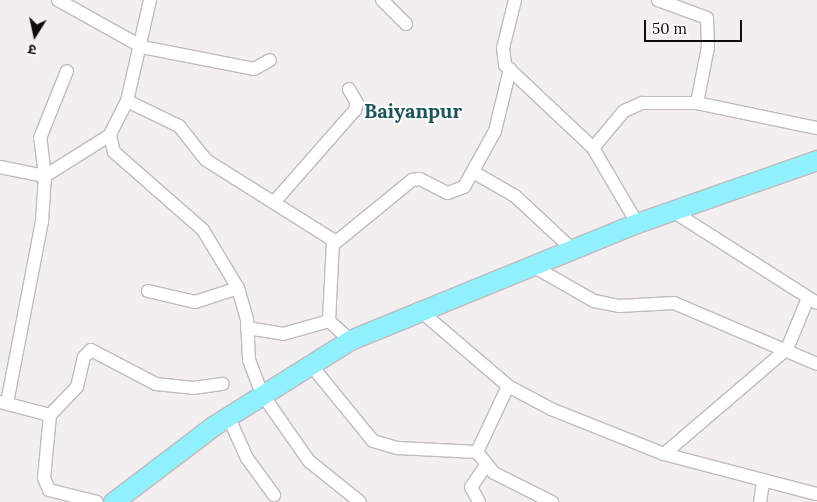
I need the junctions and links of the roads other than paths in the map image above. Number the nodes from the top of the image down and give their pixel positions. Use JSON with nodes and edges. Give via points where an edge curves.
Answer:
{"nodes":[{"id":1,"x":58,"y":0,"type":"edge"},
{"id":2,"x":150,"y":0,"type":"edge"},
{"id":3,"x":382,"y":0,"type":"edge"},
{"id":4,"x":515,"y":0,"type":"edge"},
{"id":5,"x":658,"y":0,"type":"edge"},
{"id":6,"x":406,"y":24,"type":"dead end"},
{"id":7,"x":142,"y":47,"type":"junction"},
{"id":8,"x":270,"y":60,"type":"dead end"},
{"id":9,"x":510,"y":70,"type":"junction"},
{"id":10,"x":67,"y":72,"type":"dead end"},
{"id":11,"x":349,"y":89,"type":"dead end"},
{"id":12,"x":127,"y":101,"type":"junction"},
{"id":13,"x":697,"y":103,"type":"junction"},
{"id":14,"x":817,"y":128,"type":"edge"},
{"id":15,"x":110,"y":135,"type":"junction"},
{"id":16,"x":593,"y":148,"type":"junction"},
{"id":17,"x":817,"y":160,"type":"edge"},
{"id":18,"x":0,"y":167,"type":"edge"},
{"id":19,"x":475,"y":173,"type":"junction"},
{"id":20,"x":45,"y":176,"type":"junction"},
{"id":21,"x":276,"y":200,"type":"junction"},
{"id":22,"x":674,"y":212,"type":"junction"},
{"id":23,"x":637,"y":223,"type":"junction"},
{"id":24,"x":335,"y":243,"type":"junction"},
{"id":25,"x":572,"y":249,"type":"junction"},
{"id":26,"x":531,"y":264,"type":"junction"},
{"id":27,"x":238,"y":288,"type":"junction"},
{"id":28,"x":148,"y":291,"type":"dead end"},
{"id":29,"x":813,"y":301,"type":"edge"},
{"id":30,"x":418,"y":309,"type":"junction"},
{"id":31,"x":329,"y":321,"type":"junction"},
{"id":32,"x":247,"y":328,"type":"junction"},
{"id":33,"x":350,"y":340,"type":"junction"},
{"id":34,"x":787,"y":349,"type":"junction"},
{"id":35,"x":817,"y":364,"type":"edge"},
{"id":36,"x":311,"y":365,"type":"junction"},
{"id":37,"x":223,"y":384,"type":"dead end"},
{"id":38,"x":508,"y":386,"type":"junction"},
{"id":39,"x":262,"y":394,"type":"junction"},
{"id":40,"x":3,"y":403,"type":"edge"},
{"id":41,"x":50,"y":415,"type":"junction"},
{"id":42,"x":228,"y":416,"type":"junction"},
{"id":43,"x":477,"y":452,"type":"junction"},
{"id":44,"x":664,"y":454,"type":"junction"},
{"id":45,"x":486,"y":467,"type":"junction"},
{"id":46,"x":763,"y":482,"type":"junction"},
{"id":47,"x":817,"y":494,"type":"edge"},
{"id":48,"x":274,"y":495,"type":"dead end"},
{"id":49,"x":97,"y":502,"type":"edge"},
{"id":50,"x":113,"y":502,"type":"edge"},
{"id":51,"x":360,"y":502,"type":"edge"},
{"id":52,"x":479,"y":502,"type":"edge"},
{"id":53,"x":552,"y":502,"type":"edge"},
{"id":54,"x":760,"y":502,"type":"edge"}],
"edges":[{"from":1,"to":7,"type":"street"},
{"from":2,"to":7,"type":"street"},
{"from":3,"to":6,"type":"street"},
{"from":4,"to":9,"type":"street","via":[[502,48]]},
{"from":5,"to":13,"type":"street","via":[[707,18],[708,47]]},
{"from":7,"to":8,"type":"street","via":[[254,69]]},
{"from":7,"to":12,"type":"street"},
{"from":9,"to":16,"type":"street"},
{"from":9,"to":19,"type":"street","via":[[495,131]]},
{"from":10,"to":20,"type":"street","via":[[40,138]]},
{"from":11,"to":21,"type":"street","via":[[357,103],[355,110]]},
{"from":12,"to":15,"type":"street"},
{"from":12,"to":21,"type":"street","via":[[179,126],[206,160]]},
{"from":13,"to":14,"type":"street"},
{"from":13,"to":16,"type":"street","via":[[633,106]]},
{"from":15,"to":20,"type":"street"},
{"from":15,"to":27,"type":"street","via":[[114,152],[203,230]]},
{"from":16,"to":23,"type":"street"},
{"from":17,"to":22,"type":"main road"},
{"from":18,"to":20,"type":"street"},
{"from":19,"to":24,"type":"street","via":[[464,187],[448,193],[420,180],[412,180]]},
{"from":19,"to":25,"type":"street","via":[[515,196]]},
{"from":20,"to":40,"type":"street","via":[[42,221]]},
{"from":21,"to":24,"type":"street"},
{"from":22,"to":23,"type":"main road"},
{"from":22,"to":29,"type":"street"},
{"from":23,"to":25,"type":"main road"},
{"from":24,"to":31,"type":"street"},
{"from":25,"to":26,"type":"main road"},
{"from":26,"to":30,"type":"main road"},
{"from":26,"to":34,"type":"street","via":[[594,301],[619,306],[674,303]]},
{"from":27,"to":28,"type":"street","via":[[195,302]]},
{"from":27,"to":32,"type":"street"},
{"from":29,"to":34,"type":"street"},
{"from":30,"to":33,"type":"main road"},
{"from":30,"to":38,"type":"street"},
{"from":31,"to":32,"type":"street","via":[[284,334]]},
{"from":31,"to":33,"type":"street"},
{"from":32,"to":39,"type":"street","via":[[249,360]]},
{"from":33,"to":36,"type":"main road"},
{"from":34,"to":35,"type":"street"},
{"from":34,"to":44,"type":"street"},
{"from":36,"to":39,"type":"main road"},
{"from":36,"to":43,"type":"street","via":[[373,441],[398,448]]},
{"from":37,"to":41,"type":"street","via":[[193,388],[156,384],[91,350],[84,357],[77,387]]},
{"from":38,"to":43,"type":"street"},
{"from":38,"to":44,"type":"street","via":[[551,409]]},
{"from":39,"to":42,"type":"main road"},
{"from":39,"to":51,"type":"street","via":[[309,461]]},
{"from":40,"to":41,"type":"street"},
{"from":41,"to":49,"type":"street","via":[[44,478],[49,490]]},
{"from":42,"to":48,"type":"street","via":[[247,458]]},
{"from":42,"to":50,"type":"main road"},
{"from":43,"to":45,"type":"street"},
{"from":44,"to":46,"type":"street"},
{"from":45,"to":52,"type":"street","via":[[471,488]]},
{"from":45,"to":53,"type":"street"},
{"from":46,"to":47,"type":"street"},
{"from":46,"to":54,"type":"street"}]}
